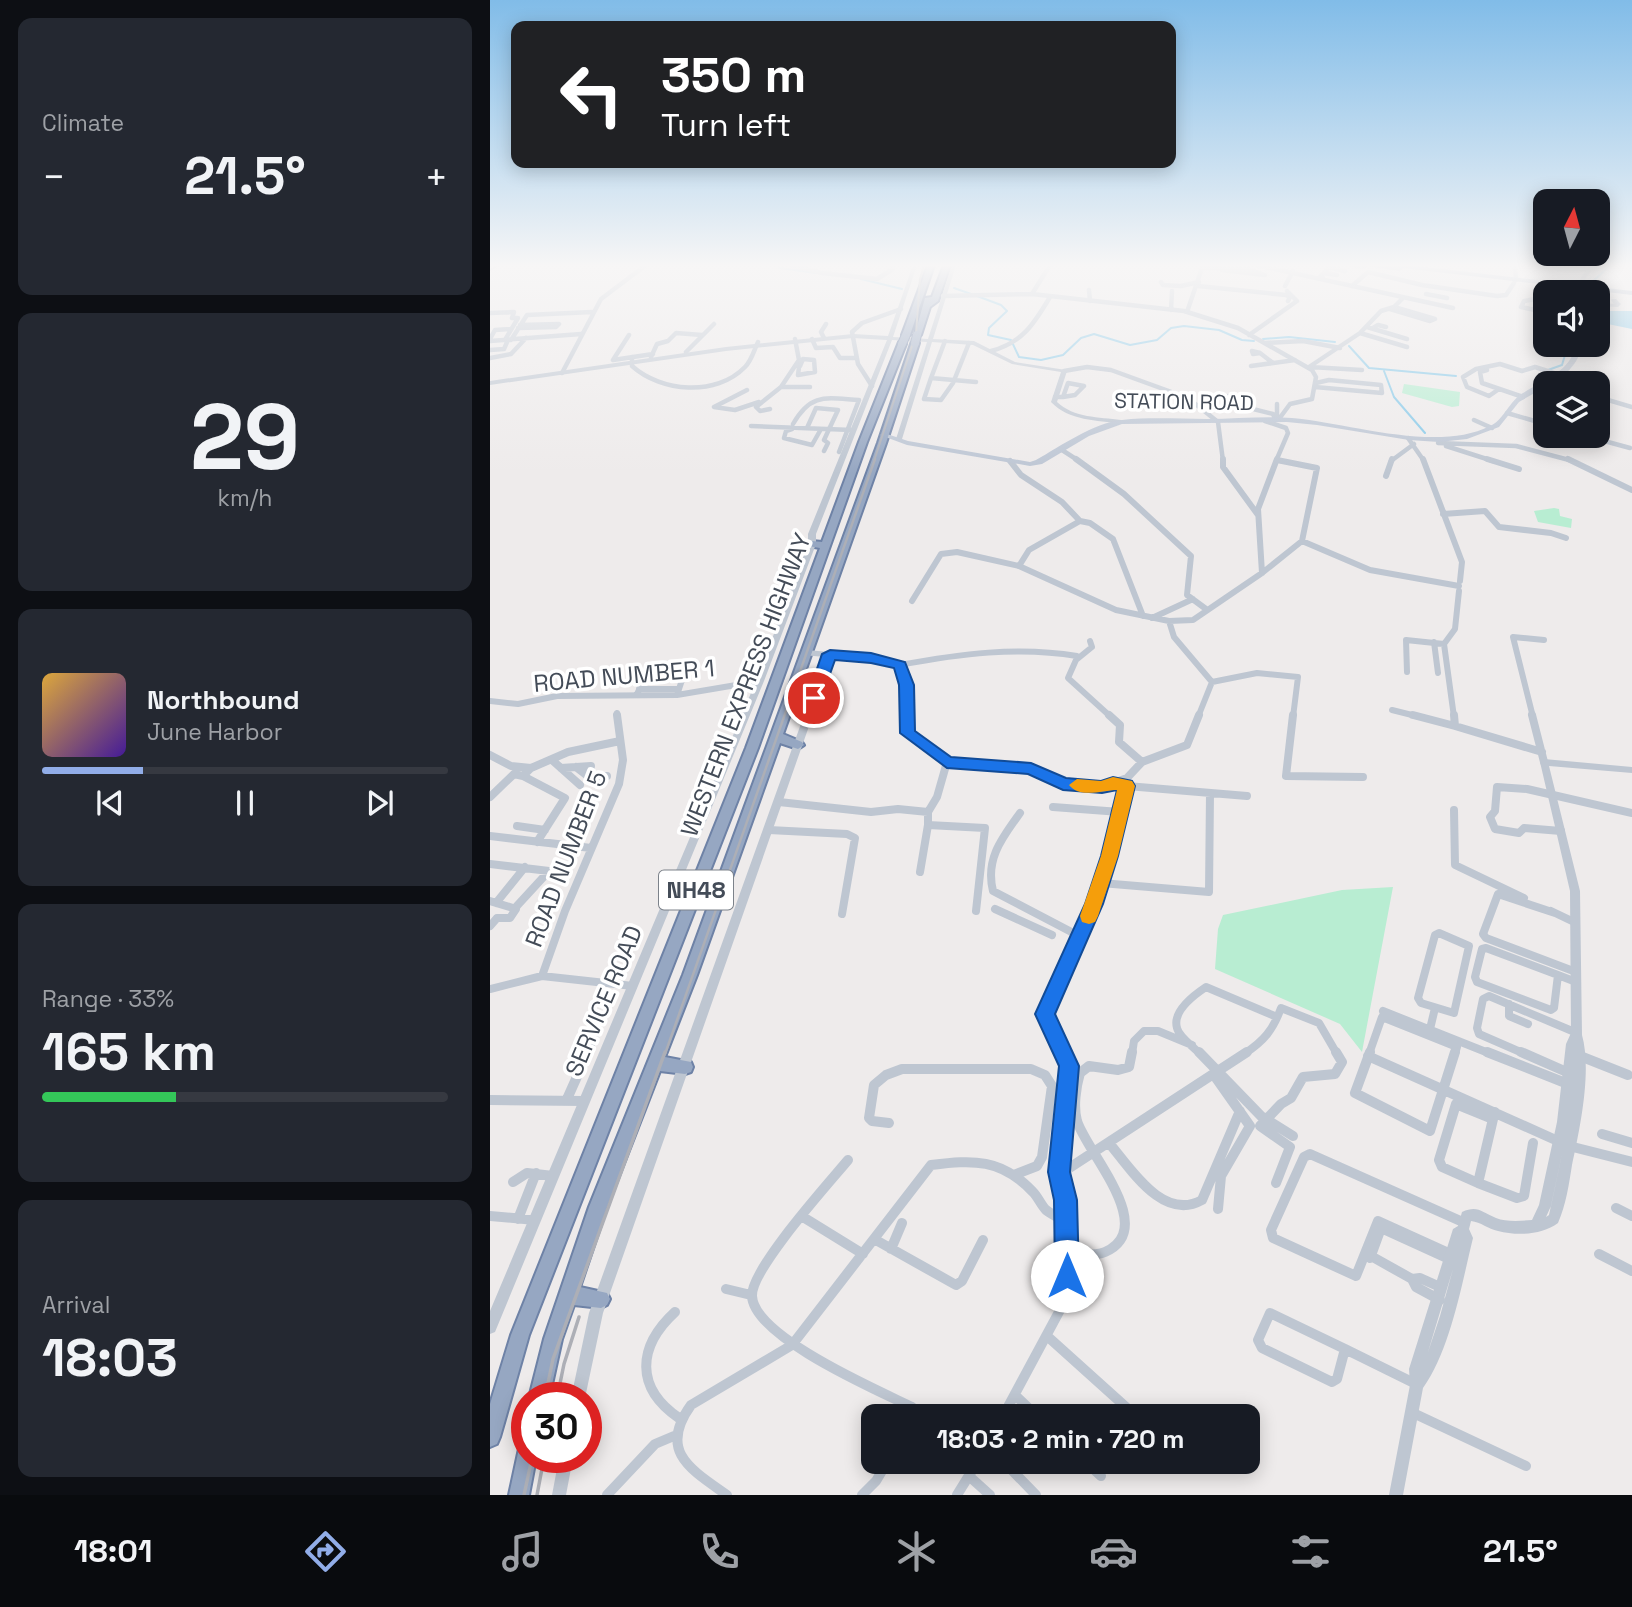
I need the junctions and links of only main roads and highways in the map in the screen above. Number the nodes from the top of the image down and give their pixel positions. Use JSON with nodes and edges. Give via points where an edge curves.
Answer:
{"nodes":[{"id":1,"x":911,"y":335,"type":"edge"},
{"id":2,"x":909,"y":339,"type":"junction"},
{"id":3,"x":1576,"y":357,"type":"edge"},
{"id":4,"x":1564,"y":371,"type":"edge"},
{"id":5,"x":1533,"y":391,"type":"edge"},
{"id":6,"x":884,"y":435,"type":"junction"},
{"id":7,"x":775,"y":736,"type":"junction"},
{"id":8,"x":798,"y":745,"type":"road end"},
{"id":9,"x":655,"y":1063,"type":"junction"},
{"id":10,"x":685,"y":1067,"type":"road end"},
{"id":11,"x":568,"y":1295,"type":"junction"},
{"id":12,"x":601,"y":1299,"type":"road end"},
{"id":13,"x":543,"y":1382,"type":"edge"},
{"id":14,"x":490,"y":1437,"type":"edge"},
{"id":15,"x":523,"y":1473,"type":"edge"},
{"id":16,"x":519,"y":1495,"type":"edge"}],
"edges":[{"from":1,"to":2,"type":"highway","name":"WESTERN EXPRESS HIGHWAY","number":"NH48"},
{"from":2,"to":6,"type":"highway","name":"WESTERN EXPRESS HIGHWAY","number":"NH48"},
{"from":2,"to":14,"type":"highway","name":"WESTERN EXPRESS HIGHWAY","number":"NH48","via":[[819,544],[752,748],[520,1335]]},
{"from":3,"to":4,"type":"main road"},
{"from":5,"to":6,"type":"main road","name":"STATION ROAD","via":[[1515,402],[1492,428],[1467,436],[1411,441],[1345,426],[1266,416],[1218,422],[1121,422],[1086,434],[1035,464]]},
{"from":6,"to":7,"type":"highway","name":"WESTERN EXPRESS HIGHWAY","number":"NH48"},
{"from":7,"to":8,"type":"highway"},
{"from":7,"to":9,"type":"highway","name":"WESTERN EXPRESS HIGHWAY","number":"NH48"},
{"from":9,"to":10,"type":"highway"},
{"from":9,"to":11,"type":"highway","name":"WESTERN EXPRESS HIGHWAY","number":"NH48"},
{"from":11,"to":12,"type":"highway"},
{"from":11,"to":13,"type":"highway","name":"WESTERN EXPRESS HIGHWAY","number":"NH48"},
{"from":15,"to":16,"type":"highway"}]}
